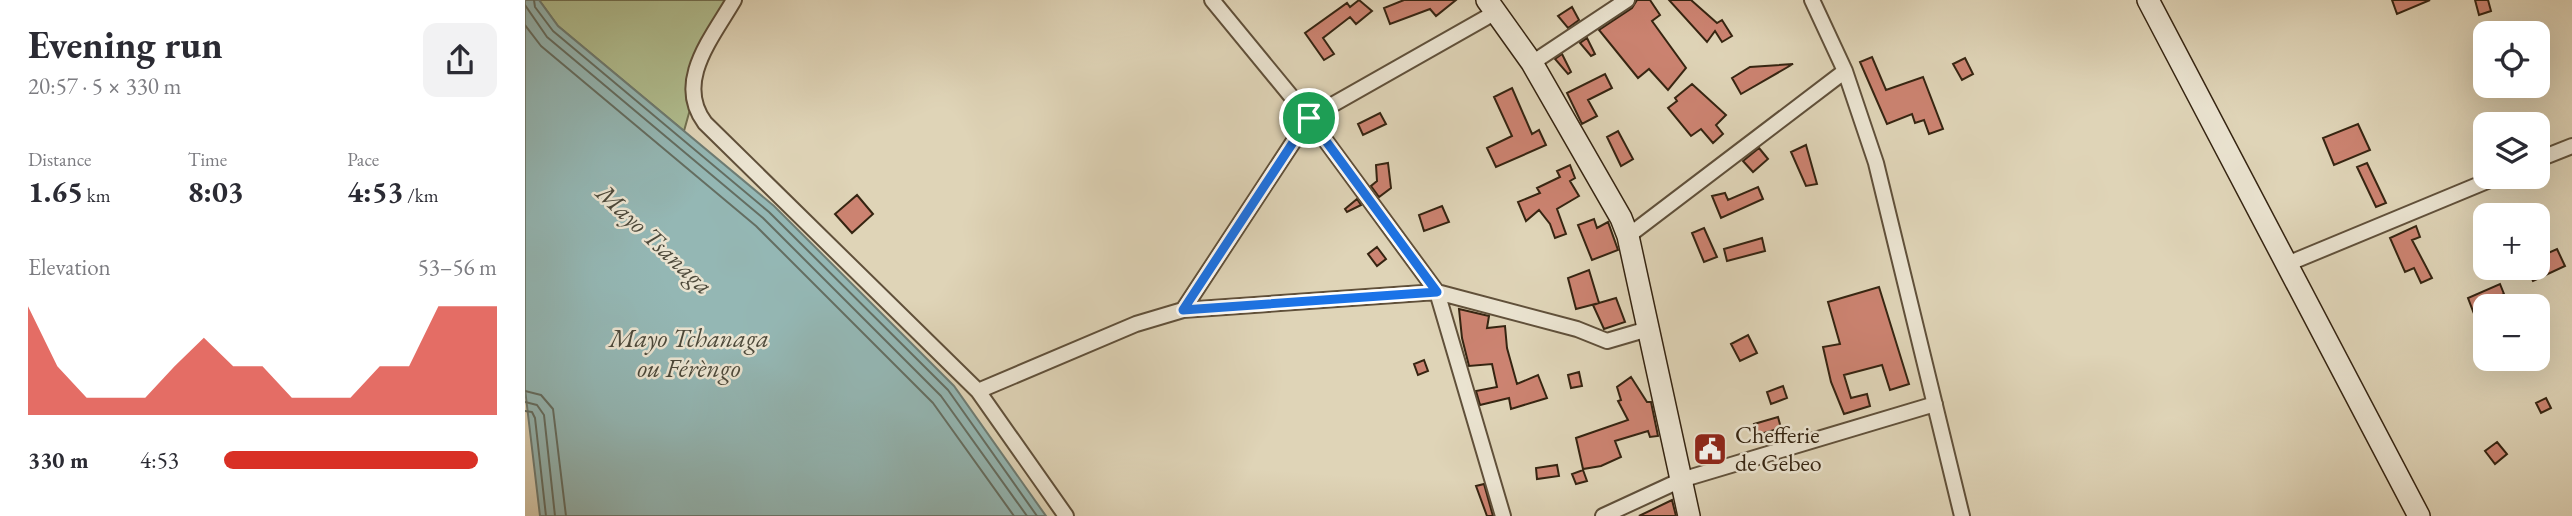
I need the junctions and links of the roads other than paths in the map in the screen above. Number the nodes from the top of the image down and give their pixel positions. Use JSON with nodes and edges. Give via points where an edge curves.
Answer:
{"nodes":[{"id":1,"x":734,"y":0,"type":"edge"},
{"id":2,"x":1212,"y":0,"type":"edge"},
{"id":3,"x":1627,"y":0,"type":"edge"},
{"id":4,"x":1812,"y":0,"type":"edge"},
{"id":5,"x":2148,"y":0,"type":"edge"},
{"id":6,"x":1492,"y":6,"type":"edge"},
{"id":7,"x":1532,"y":63,"type":"junction"},
{"id":8,"x":1845,"y":71,"type":"junction"},
{"id":9,"x":1309,"y":118,"type":"junction"},
{"id":10,"x":2572,"y":146,"type":"edge"},
{"id":11,"x":2550,"y":155,"type":"edge"},
{"id":12,"x":2473,"y":187,"type":"edge"},
{"id":13,"x":1628,"y":236,"type":"junction"},
{"id":14,"x":2287,"y":264,"type":"junction"},
{"id":15,"x":1437,"y":292,"type":"junction"},
{"id":16,"x":1183,"y":310,"type":"junction"},
{"id":17,"x":1648,"y":329,"type":"junction"},
{"id":18,"x":978,"y":391,"type":"junction"},
{"id":19,"x":1935,"y":404,"type":"junction"},
{"id":20,"x":1681,"y":480,"type":"junction"},
{"id":21,"x":1066,"y":516,"type":"edge"},
{"id":22,"x":1503,"y":516,"type":"edge"},
{"id":23,"x":1604,"y":516,"type":"edge"},
{"id":24,"x":1689,"y":516,"type":"edge"},
{"id":25,"x":1962,"y":516,"type":"edge"},
{"id":26,"x":2419,"y":516,"type":"edge"}],
"edges":[{"from":1,"to":18,"type":"street","via":[[698,63],[691,88],[696,111]]},
{"from":2,"to":9,"type":"street"},
{"from":3,"to":7,"type":"street"},
{"from":4,"to":8,"type":"street"},
{"from":5,"to":14,"type":"street"},
{"from":6,"to":7,"type":"street"},
{"from":6,"to":9,"type":"street"},
{"from":7,"to":13,"type":"street"},
{"from":8,"to":13,"type":"street"},
{"from":8,"to":19,"type":"street","via":[[1876,163]]},
{"from":9,"to":15,"type":"street"},
{"from":9,"to":16,"type":"street"},
{"from":10,"to":11,"type":"street"},
{"from":12,"to":14,"type":"street"},
{"from":13,"to":17,"type":"street"},
{"from":14,"to":26,"type":"street"},
{"from":15,"to":16,"type":"street"},
{"from":15,"to":17,"type":"street","via":[[1607,341]]},
{"from":15,"to":22,"type":"street"},
{"from":16,"to":18,"type":"street","via":[[1136,324]]},
{"from":17,"to":20,"type":"street"},
{"from":18,"to":21,"type":"street"},
{"from":19,"to":20,"type":"street"},
{"from":19,"to":25,"type":"street"},
{"from":20,"to":23,"type":"street"},
{"from":20,"to":24,"type":"street"}]}
